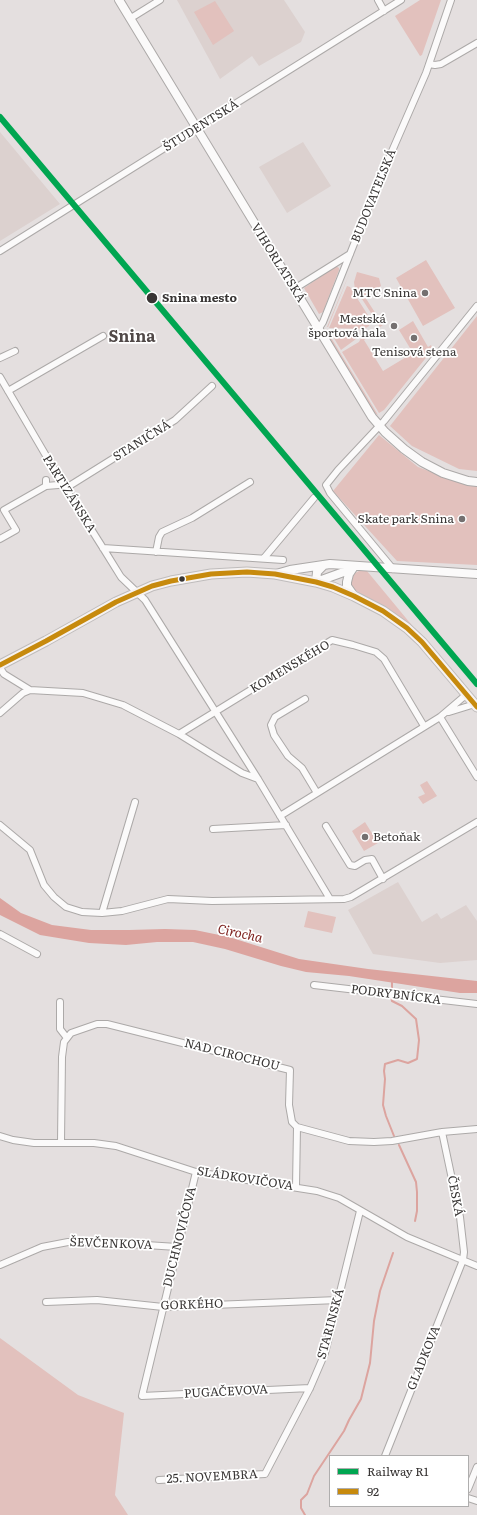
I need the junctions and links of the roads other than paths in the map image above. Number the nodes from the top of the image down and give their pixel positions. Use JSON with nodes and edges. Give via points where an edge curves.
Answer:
{"nodes":[{"id":1,"x":119,"y":0,"type":"edge"},
{"id":2,"x":160,"y":0,"type":"edge"},
{"id":3,"x":378,"y":0,"type":"edge"},
{"id":4,"x":401,"y":0,"type":"edge"},
{"id":5,"x":451,"y":0,"type":"edge"},
{"id":6,"x":384,"y":10,"type":"junction"},
{"id":7,"x":131,"y":18,"type":"junction"},
{"id":8,"x":477,"y":43,"type":"edge"},
{"id":9,"x":429,"y":64,"type":"junction"},
{"id":10,"x":196,"y":128,"type":"junction"},
{"id":11,"x":0,"y":251,"type":"edge"},
{"id":12,"x":350,"y":254,"type":"junction"},
{"id":13,"x":294,"y":289,"type":"junction"},
{"id":14,"x":477,"y":306,"type":"edge"},
{"id":15,"x":319,"y":328,"type":"junction"},
{"id":16,"x":103,"y":336,"type":"dead end"},
{"id":17,"x":15,"y":351,"type":"dead end"},
{"id":18,"x":0,"y":358,"type":"edge"},
{"id":19,"x":0,"y":377,"type":"edge"},
{"id":20,"x":212,"y":386,"type":"dead end"},
{"id":21,"x":8,"y":391,"type":"junction"},
{"id":22,"x":379,"y":426,"type":"junction"},
{"id":23,"x":250,"y":482,"type":"dead end"},
{"id":24,"x":477,"y":482,"type":"edge"},
{"id":25,"x":58,"y":485,"type":"dead end"},
{"id":26,"x":66,"y":488,"type":"junction"},
{"id":27,"x":314,"y":498,"type":"dead end"},
{"id":28,"x":0,"y":539,"type":"edge"},
{"id":29,"x":103,"y":548,"type":"junction"},
{"id":30,"x":156,"y":552,"type":"junction"},
{"id":31,"x":264,"y":558,"type":"junction"},
{"id":32,"x":282,"y":560,"type":"dead end"},
{"id":33,"x":323,"y":566,"type":"junction"},
{"id":34,"x":354,"y":568,"type":"junction"},
{"id":35,"x":393,"y":569,"type":"junction"},
{"id":36,"x":275,"y":574,"type":"junction"},
{"id":37,"x":477,"y":574,"type":"edge"},
{"id":38,"x":316,"y":582,"type":"junction"},
{"id":39,"x":136,"y":592,"type":"junction"},
{"id":40,"x":354,"y":596,"type":"junction"},
{"id":41,"x":0,"y":665,"type":"edge"},
{"id":42,"x":0,"y":668,"type":"edge"},
{"id":43,"x":30,"y":690,"type":"junction"},
{"id":44,"x":467,"y":694,"type":"junction"},
{"id":45,"x":304,"y":698,"type":"dead end"},
{"id":46,"x":476,"y":706,"type":"edge"},
{"id":47,"x":0,"y":713,"type":"edge"},
{"id":48,"x":215,"y":713,"type":"junction"},
{"id":49,"x":443,"y":715,"type":"junction"},
{"id":50,"x":424,"y":726,"type":"junction"},
{"id":51,"x":179,"y":734,"type":"junction"},
{"id":52,"x":477,"y":777,"type":"edge"},
{"id":53,"x":258,"y":779,"type":"junction"},
{"id":54,"x":317,"y":793,"type":"junction"},
{"id":55,"x":135,"y":802,"type":"dead end"},
{"id":56,"x":280,"y":816,"type":"junction"},
{"id":57,"x":477,"y":822,"type":"edge"},
{"id":58,"x":0,"y":825,"type":"edge"},
{"id":59,"x":286,"y":825,"type":"junction"},
{"id":60,"x":326,"y":826,"type":"dead end"},
{"id":61,"x":213,"y":829,"type":"dead end"},
{"id":62,"x":383,"y":879,"type":"junction"},
{"id":63,"x":326,"y":892,"type":"junction"},
{"id":64,"x":330,"y":899,"type":"junction"},
{"id":65,"x":321,"y":900,"type":"junction"},
{"id":66,"x":102,"y":913,"type":"junction"},
{"id":67,"x":0,"y":934,"type":"edge"},
{"id":68,"x":36,"y":954,"type":"dead end"},
{"id":69,"x":314,"y":985,"type":"dead end"},
{"id":70,"x":60,"y":1002,"type":"dead end"},
{"id":71,"x":477,"y":1004,"type":"edge"},
{"id":72,"x":67,"y":1038,"type":"junction"},
{"id":73,"x":297,"y":1127,"type":"junction"},
{"id":74,"x":477,"y":1129,"type":"edge"},
{"id":75,"x":442,"y":1132,"type":"junction"},
{"id":76,"x":0,"y":1136,"type":"edge"},
{"id":77,"x":61,"y":1142,"type":"junction"},
{"id":78,"x":196,"y":1172,"type":"junction"},
{"id":79,"x":296,"y":1187,"type":"junction"},
{"id":80,"x":360,"y":1211,"type":"junction"},
{"id":81,"x":177,"y":1247,"type":"junction"},
{"id":82,"x":463,"y":1260,"type":"junction"},
{"id":83,"x":0,"y":1265,"type":"edge"},
{"id":84,"x":477,"y":1266,"type":"edge"},
{"id":85,"x":338,"y":1300,"type":"junction"},
{"id":86,"x":46,"y":1302,"type":"dead end"},
{"id":87,"x":163,"y":1307,"type":"junction"},
{"id":88,"x":310,"y":1388,"type":"junction"},
{"id":89,"x":142,"y":1396,"type":"joint"},
{"id":90,"x":385,"y":1455,"type":"edge"},
{"id":91,"x":477,"y":1467,"type":"edge"},
{"id":92,"x":265,"y":1474,"type":"joint"},
{"id":93,"x":159,"y":1480,"type":"dead end"},
{"id":94,"x":469,"y":1487,"type":"edge"}],
"edges":[{"from":1,"to":7,"type":"main road","name":"VIHORLATSKÁ"},
{"from":2,"to":7,"type":"street"},
{"from":3,"to":6,"type":"street"},
{"from":4,"to":6,"type":"street","name":"ŠTUDENTSKÁ"},
{"from":5,"to":9,"type":"street","name":"BUDOVATEĽSKÁ"},
{"from":6,"to":10,"type":"street","name":"ŠTUDENTSKÁ"},
{"from":7,"to":10,"type":"main road","name":"VIHORLATSKÁ"},
{"from":8,"to":9,"type":"street","via":[[441,64]]},
{"from":9,"to":12,"type":"street","name":"BUDOVATEĽSKÁ"},
{"from":10,"to":11,"type":"street","name":"ŠTUDENTSKÁ"},
{"from":10,"to":13,"type":"main road","name":"VIHORLATSKÁ"},
{"from":12,"to":13,"type":"street"},
{"from":12,"to":15,"type":"street","name":"BUDOVATEĽSKÁ"},
{"from":13,"to":15,"type":"main road","name":"VIHORLATSKÁ"},
{"from":14,"to":22,"type":"street"},
{"from":15,"to":22,"type":"main road","name":"VIHORLATSKÁ"},
{"from":16,"to":21,"type":"street"},
{"from":17,"to":18,"type":"street"},
{"from":19,"to":21,"type":"street","name":"PARTIZÁNSKA"},
{"from":20,"to":26,"type":"street","name":"STANIČNÁ","via":[[175,420]]},
{"from":21,"to":26,"type":"street","name":"PARTIZÁNSKA"},
{"from":22,"to":24,"type":"main road","name":"VIHORLATSKÁ","via":[[422,462],[443,473]]},
{"from":22,"to":35,"type":"street","via":[[326,485]]},
{"from":23,"to":30,"type":"street","via":[[192,518],[162,532]]},
{"from":25,"to":28,"type":"street","via":[[46,483],[4,510],[16,530]]},
{"from":26,"to":29,"type":"street","name":"PARTIZÁNSKA"},
{"from":27,"to":31,"type":"street"},
{"from":29,"to":30,"type":"street"},
{"from":29,"to":39,"type":"street","name":"PARTIZÁNSKA","via":[[122,577]]},
{"from":30,"to":31,"type":"street"},
{"from":31,"to":32,"type":"street"},
{"from":33,"to":34,"type":"main road","via":[[330,564]]},
{"from":33,"to":36,"type":"main road"},
{"from":33,"to":38,"type":"main road","via":[[317,572]]},
{"from":34,"to":35,"type":"main road"},
{"from":34,"to":38,"type":"main road"},
{"from":34,"to":40,"type":"main road","via":[[347,577],[347,586]]},
{"from":35,"to":37,"type":"main road"},
{"from":36,"to":38,"type":"main road"},
{"from":36,"to":39,"type":"main road","via":[[247,572],[191,577]]},
{"from":38,"to":40,"type":"main road"},
{"from":39,"to":41,"type":"main road"},
{"from":39,"to":48,"type":"street","via":[[145,600]]},
{"from":40,"to":44,"type":"main road","via":[[383,611],[407,628],[432,652]]},
{"from":42,"to":43,"type":"street","via":[[4,674]]},
{"from":43,"to":47,"type":"street"},
{"from":43,"to":51,"type":"street","via":[[83,693],[122,705]]},
{"from":44,"to":46,"type":"main road"},
{"from":44,"to":49,"type":"street"},
{"from":45,"to":54,"type":"street","via":[[275,717],[271,725],[274,735],[288,756],[302,768]]},
{"from":46,"to":49,"type":"street"},
{"from":48,"to":50,"type":"street","name":"KOMENSKÉHO","via":[[332,640],[376,652],[384,659]]},
{"from":48,"to":51,"type":"street","name":"KOMENSKÉHO"},
{"from":48,"to":53,"type":"street"},
{"from":49,"to":50,"type":"street"},
{"from":49,"to":52,"type":"street"},
{"from":50,"to":54,"type":"street"},
{"from":51,"to":53,"type":"street","via":[[242,773]]},
{"from":53,"to":56,"type":"street"},
{"from":54,"to":56,"type":"street"},
{"from":55,"to":66,"type":"street"},
{"from":56,"to":59,"type":"street"},
{"from":57,"to":62,"type":"street"},
{"from":58,"to":66,"type":"street","via":[[30,850],[44,885],[54,897],[66,907],[82,912]]},
{"from":59,"to":61,"type":"street"},
{"from":59,"to":63,"type":"street"},
{"from":60,"to":62,"type":"street","via":[[350,865],[355,866],[372,859]]},
{"from":62,"to":64,"type":"street","via":[[351,898]]},
{"from":63,"to":64,"type":"street"},
{"from":63,"to":65,"type":"street"},
{"from":64,"to":65,"type":"street"},
{"from":65,"to":66,"type":"street","via":[[168,899],[122,911]]},
{"from":67,"to":68,"type":"street"},
{"from":69,"to":71,"type":"street","name":"PODRYBNÍCKA"},
{"from":70,"to":72,"type":"street","via":[[60,1029]]},
{"from":72,"to":73,"type":"street","name":"NAD CIROCHOU","via":[[71,1033],[97,1024],[107,1024],[290,1070],[288,1105],[292,1122]]},
{"from":72,"to":77,"type":"street","via":[[62,1058]]},
{"from":73,"to":75,"type":"street","via":[[350,1140],[374,1142]]},
{"from":73,"to":79,"type":"street"},
{"from":74,"to":75,"type":"street"},
{"from":75,"to":82,"type":"street","name":"ČESKÁ","via":[[460,1217]]},
{"from":76,"to":77,"type":"street","name":"SLÁDKOVIČOVA","via":[[34,1143]]},
{"from":77,"to":78,"type":"street","name":"SLÁDKOVIČOVA","via":[[116,1146]]},
{"from":78,"to":79,"type":"street","name":"SLÁDKOVIČOVA"},
{"from":78,"to":81,"type":"street","name":"DUCHNOVIČOVA"},
{"from":79,"to":80,"type":"street","name":"SLÁDKOVIČOVA","via":[[338,1198]]},
{"from":80,"to":82,"type":"street","name":"SLÁDKOVIČOVA","via":[[407,1237]]},
{"from":80,"to":85,"type":"street","name":"STARINSKÁ"},
{"from":81,"to":83,"type":"street","name":"ŠEVČENKOVA","via":[[68,1242],[42,1247]]},
{"from":81,"to":87,"type":"street","name":"DUCHNOVIČOVA"},
{"from":82,"to":84,"type":"street","name":"SLÁDKOVIČOVA"},
{"from":82,"to":90,"type":"street","name":"GLADKOVA"},
{"from":85,"to":87,"type":"street","name":"GORKÉHO"},
{"from":85,"to":88,"type":"street","name":"STARINSKÁ","via":[[325,1353]]},
{"from":86,"to":87,"type":"street","name":"GORKÉHO","via":[[97,1300]]},
{"from":87,"to":89,"type":"street","name":"DUCHNOVIČOVA"},
{"from":88,"to":89,"type":"street","name":"PUGAČEVOVA"},
{"from":88,"to":92,"type":"street","name":"STARINSKÁ"},
{"from":91,"to":94,"type":"street"},
{"from":92,"to":93,"type":"street","name":"25. NOVEMBRA"}]}
